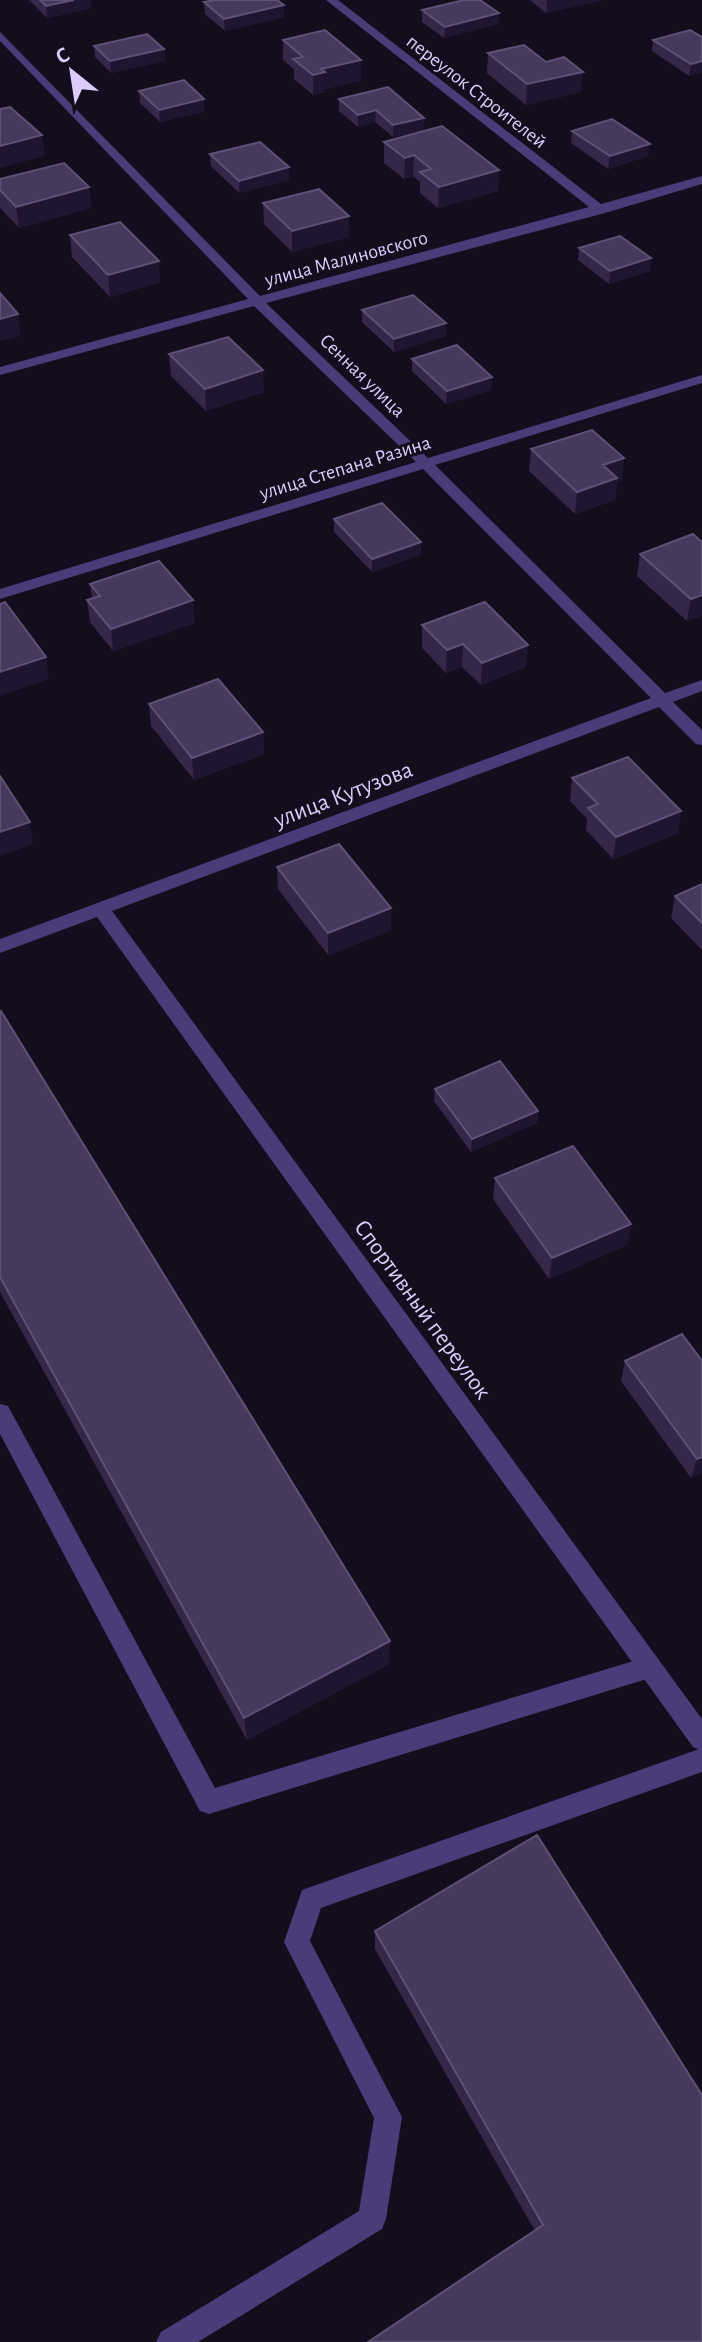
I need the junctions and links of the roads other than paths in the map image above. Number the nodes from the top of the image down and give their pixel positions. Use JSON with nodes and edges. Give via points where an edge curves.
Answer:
{"nodes":[{"id":1,"x":331,"y":0,"type":"edge"},
{"id":2,"x":0,"y":35,"type":"edge"},
{"id":3,"x":702,"y":180,"type":"edge"},
{"id":4,"x":601,"y":210,"type":"junction"},
{"id":5,"x":258,"y":302,"type":"junction"},
{"id":6,"x":0,"y":371,"type":"edge"},
{"id":7,"x":702,"y":379,"type":"edge"},
{"id":8,"x":425,"y":463,"type":"junction"},
{"id":9,"x":0,"y":594,"type":"edge"},
{"id":10,"x":702,"y":685,"type":"edge"},
{"id":11,"x":661,"y":700,"type":"junction"},
{"id":12,"x":702,"y":740,"type":"edge"},
{"id":13,"x":102,"y":910,"type":"junction"},
{"id":14,"x":0,"y":946,"type":"edge"},
{"id":15,"x":0,"y":1413,"type":"edge"},
{"id":16,"x":650,"y":1667,"type":"junction"},
{"id":17,"x":702,"y":1739,"type":"edge"},
{"id":18,"x":702,"y":1760,"type":"edge"},
{"id":19,"x":171,"y":2342,"type":"edge"}],
"edges":[{"from":1,"to":4,"type":"street","name":"переулок Строителей"},
{"from":2,"to":5,"type":"street","name":"Сенная улица"},
{"from":3,"to":4,"type":"street","name":"улица Малиновского"},
{"from":4,"to":5,"type":"street","name":"улица Малиновского"},
{"from":5,"to":6,"type":"street","name":"улица Малиновского"},
{"from":5,"to":8,"type":"street","name":"Сенная улица"},
{"from":7,"to":8,"type":"street","name":"улица Степана Разина"},
{"from":8,"to":9,"type":"street","name":"улица Степана Разина"},
{"from":8,"to":11,"type":"street","name":"Сенная улица"},
{"from":10,"to":11,"type":"street","name":"улица Кутузова"},
{"from":11,"to":12,"type":"street","name":"Сенная улица"},
{"from":11,"to":13,"type":"street","name":"улица Кутузова"},
{"from":13,"to":14,"type":"street","name":"улица Кутузова"},
{"from":13,"to":16,"type":"street","name":"Спортивный переулок"},
{"from":15,"to":16,"type":"street","via":[[209,1802]]},
{"from":16,"to":17,"type":"street","name":"Спортивный переулок"},
{"from":18,"to":19,"type":"street","via":[[311,1899],[297,1942],[388,2117],[372,2219]]}]}
